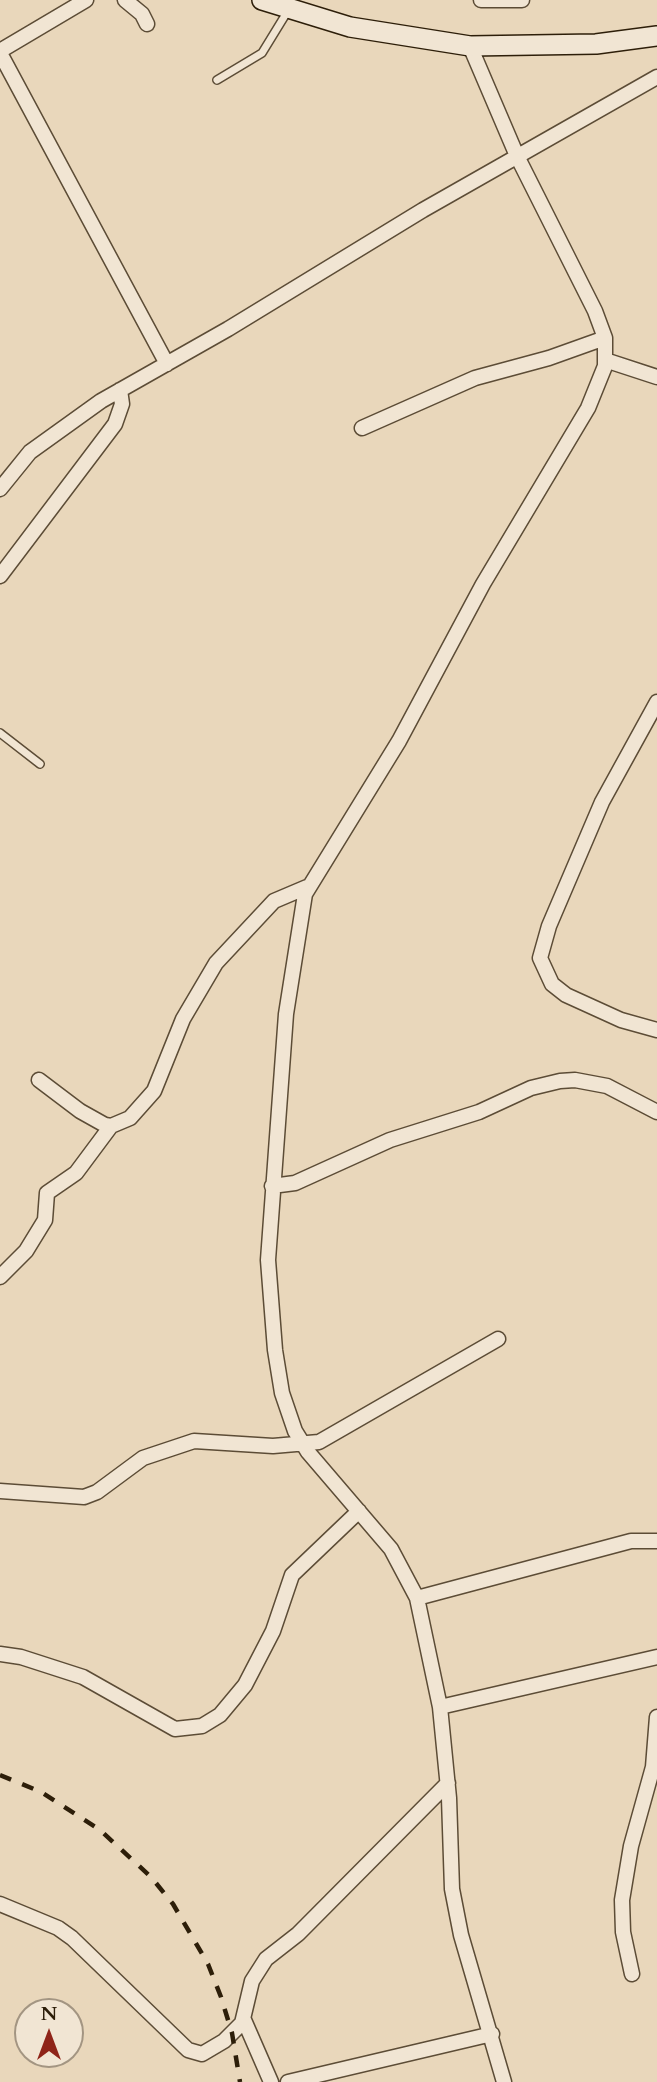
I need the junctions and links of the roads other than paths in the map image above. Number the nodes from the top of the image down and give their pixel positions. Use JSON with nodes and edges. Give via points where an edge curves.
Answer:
{"nodes":[{"id":1,"x":86,"y":0,"type":"edge"},
{"id":2,"x":125,"y":0,"type":"edge"},
{"id":3,"x":262,"y":0,"type":"edge"},
{"id":4,"x":481,"y":0,"type":"edge"},
{"id":5,"x":522,"y":0,"type":"edge"},
{"id":6,"x":289,"y":9,"type":"junction"},
{"id":7,"x":147,"y":24,"type":"dead end"},
{"id":8,"x":657,"y":36,"type":"edge"},
{"id":9,"x":470,"y":46,"type":"junction"},
{"id":10,"x":0,"y":52,"type":"edge"},
{"id":11,"x":657,"y":76,"type":"edge"},
{"id":12,"x":217,"y":80,"type":"dead end"},
{"id":13,"x":517,"y":156,"type":"junction"},
{"id":14,"x":604,"y":338,"type":"junction"},
{"id":15,"x":605,"y":360,"type":"junction"},
{"id":16,"x":167,"y":363,"type":"junction"},
{"id":17,"x":657,"y":377,"type":"edge"},
{"id":18,"x":120,"y":390,"type":"junction"},
{"id":19,"x":362,"y":428,"type":"dead end"},
{"id":20,"x":0,"y":489,"type":"edge"},
{"id":21,"x":0,"y":576,"type":"edge"},
{"id":22,"x":657,"y":702,"type":"edge"},
{"id":23,"x":0,"y":733,"type":"edge"},
{"id":24,"x":40,"y":764,"type":"dead end"},
{"id":25,"x":307,"y":887,"type":"junction"},
{"id":26,"x":657,"y":1030,"type":"edge"},
{"id":27,"x":38,"y":1080,"type":"dead end"},
{"id":28,"x":657,"y":1112,"type":"edge"},
{"id":29,"x":111,"y":1126,"type":"junction"},
{"id":30,"x":272,"y":1186,"type":"junction"},
{"id":31,"x":0,"y":1277,"type":"edge"},
{"id":32,"x":498,"y":1339,"type":"dead end"},
{"id":33,"x":301,"y":1442,"type":"junction"},
{"id":34,"x":0,"y":1491,"type":"edge"},
{"id":35,"x":359,"y":1511,"type":"junction"},
{"id":36,"x":657,"y":1541,"type":"edge"},
{"id":37,"x":417,"y":1598,"type":"junction"},
{"id":38,"x":0,"y":1654,"type":"edge"},
{"id":39,"x":657,"y":1657,"type":"edge"},
{"id":40,"x":440,"y":1707,"type":"junction"},
{"id":41,"x":657,"y":1717,"type":"edge"},
{"id":42,"x":447,"y":1783,"type":"junction"},
{"id":43,"x":0,"y":1904,"type":"edge"},
{"id":44,"x":632,"y":1974,"type":"dead end"},
{"id":45,"x":244,"y":2020,"type":"junction"},
{"id":46,"x":492,"y":2034,"type":"junction"},
{"id":47,"x":271,"y":2082,"type":"edge"},
{"id":48,"x":288,"y":2082,"type":"edge"},
{"id":49,"x":504,"y":2082,"type":"edge"}],
"edges":[{"from":1,"to":10,"type":"street"},
{"from":2,"to":7,"type":"street"},
{"from":3,"to":6,"type":"main road"},
{"from":4,"to":5,"type":"street"},
{"from":6,"to":9,"type":"main road","via":[[350,27]]},
{"from":6,"to":12,"type":"lane","via":[[262,53]]},
{"from":8,"to":9,"type":"main road","via":[[596,44]]},
{"from":9,"to":13,"type":"street"},
{"from":10,"to":16,"type":"street"},
{"from":11,"to":13,"type":"street"},
{"from":13,"to":14,"type":"street","via":[[593,305]]},
{"from":13,"to":16,"type":"street"},
{"from":14,"to":15,"type":"street"},
{"from":14,"to":19,"type":"street","via":[[475,378]]},
{"from":15,"to":17,"type":"street"},
{"from":15,"to":25,"type":"street","via":[[588,408],[483,584],[399,741]]},
{"from":16,"to":18,"type":"street"},
{"from":18,"to":20,"type":"street","via":[[30,452]]},
{"from":18,"to":21,"type":"street","via":[[122,404],[115,424]]},
{"from":22,"to":26,"type":"street","via":[[602,802],[540,958],[552,984],[566,995]]},
{"from":23,"to":24,"type":"lane"},
{"from":25,"to":29,"type":"street","via":[[278,898],[225,951],[183,1019],[154,1091],[130,1118]]},
{"from":25,"to":30,"type":"street","via":[[288,995]]},
{"from":27,"to":29,"type":"street","via":[[80,1111]]},
{"from":28,"to":30,"type":"street","via":[[607,1086],[575,1080],[546,1084],[463,1118],[390,1140],[295,1183]]},
{"from":29,"to":31,"type":"street","via":[[76,1174],[47,1193],[45,1220],[26,1251]]},
{"from":30,"to":33,"type":"street","via":[[268,1260],[275,1350],[285,1406]]},
{"from":32,"to":33,"type":"street","via":[[323,1441]]},
{"from":33,"to":34,"type":"street","via":[[273,1446],[194,1441],[176,1445],[136,1462],[84,1497]]},
{"from":33,"to":35,"type":"street"},
{"from":35,"to":37,"type":"street","via":[[391,1549]]},
{"from":35,"to":38,"type":"street","via":[[292,1575],[273,1631],[245,1685],[220,1714],[193,1729],[175,1729],[158,1721],[83,1677]]},
{"from":36,"to":37,"type":"street","via":[[631,1541]]},
{"from":37,"to":40,"type":"street"},
{"from":39,"to":40,"type":"street"},
{"from":40,"to":42,"type":"street"},
{"from":41,"to":44,"type":"street","via":[[653,1767],[622,1900]]},
{"from":42,"to":45,"type":"street","via":[[298,1934],[262,1964],[252,1981]]},
{"from":42,"to":46,"type":"street","via":[[452,1889],[461,1935]]},
{"from":43,"to":45,"type":"street","via":[[72,1938],[193,2053],[202,2054],[220,2044]]},
{"from":45,"to":47,"type":"street"},
{"from":46,"to":48,"type":"street"},
{"from":46,"to":49,"type":"street"}]}
